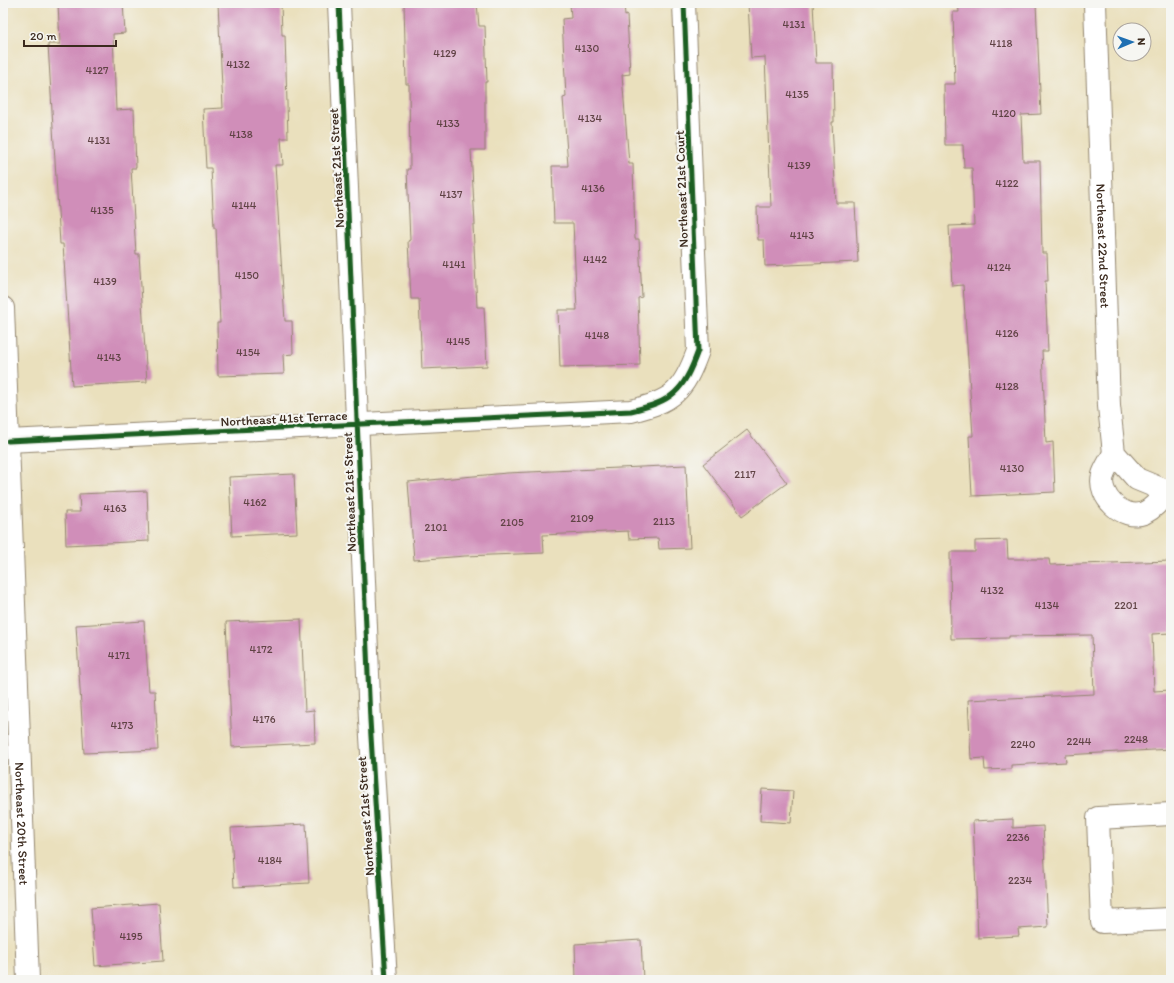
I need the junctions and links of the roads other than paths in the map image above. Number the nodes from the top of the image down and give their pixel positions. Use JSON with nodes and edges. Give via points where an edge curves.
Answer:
{"nodes":[{"id":1,"x":339,"y":3,"type":"edge"},
{"id":2,"x":684,"y":3,"type":"edge"},
{"id":3,"x":1094,"y":3,"type":"edge"},
{"id":4,"x":3,"y":308,"type":"edge"},
{"id":5,"x":690,"y":373,"type":"joint"},
{"id":6,"x":357,"y":425,"type":"junction"},
{"id":7,"x":8,"y":441,"type":"junction"},
{"id":8,"x":1114,"y":453,"type":"junction"},
{"id":9,"x":1168,"y":492,"type":"edge"},
{"id":10,"x":1171,"y":814,"type":"edge"},
{"id":11,"x":1171,"y":919,"type":"edge"},
{"id":12,"x":28,"y":980,"type":"edge"},
{"id":13,"x":386,"y":980,"type":"edge"}],
"edges":[{"from":1,"to":6,"type":"street","name":"Northeast 21st Street"},
{"from":2,"to":5,"type":"street","name":"Northeast 21st Court","via":[[698,351]]},
{"from":3,"to":8,"type":"street","name":"Northeast 22nd Street","via":[[1109,406]]},
{"from":4,"to":7,"type":"street","name":"Northeast 20th Street"},
{"from":5,"to":6,"type":"street","name":"Northeast 41st Terrace","via":[[677,392],[656,405],[631,411]]},
{"from":6,"to":7,"type":"street","name":"Northeast 41st Terrace"},
{"from":6,"to":13,"type":"street","name":"Northeast 21st Street","via":[[370,720]]},
{"from":7,"to":12,"type":"street","name":"Northeast 20th Street"},
{"from":8,"to":9,"type":"street","via":[[1137,479]]},
{"from":8,"to":9,"type":"street","via":[[1103,476],[1103,491],[1110,503],[1129,514],[1142,514],[1156,506]]},
{"from":10,"to":11,"type":"street","via":[[1098,818],[1102,922]]}]}
